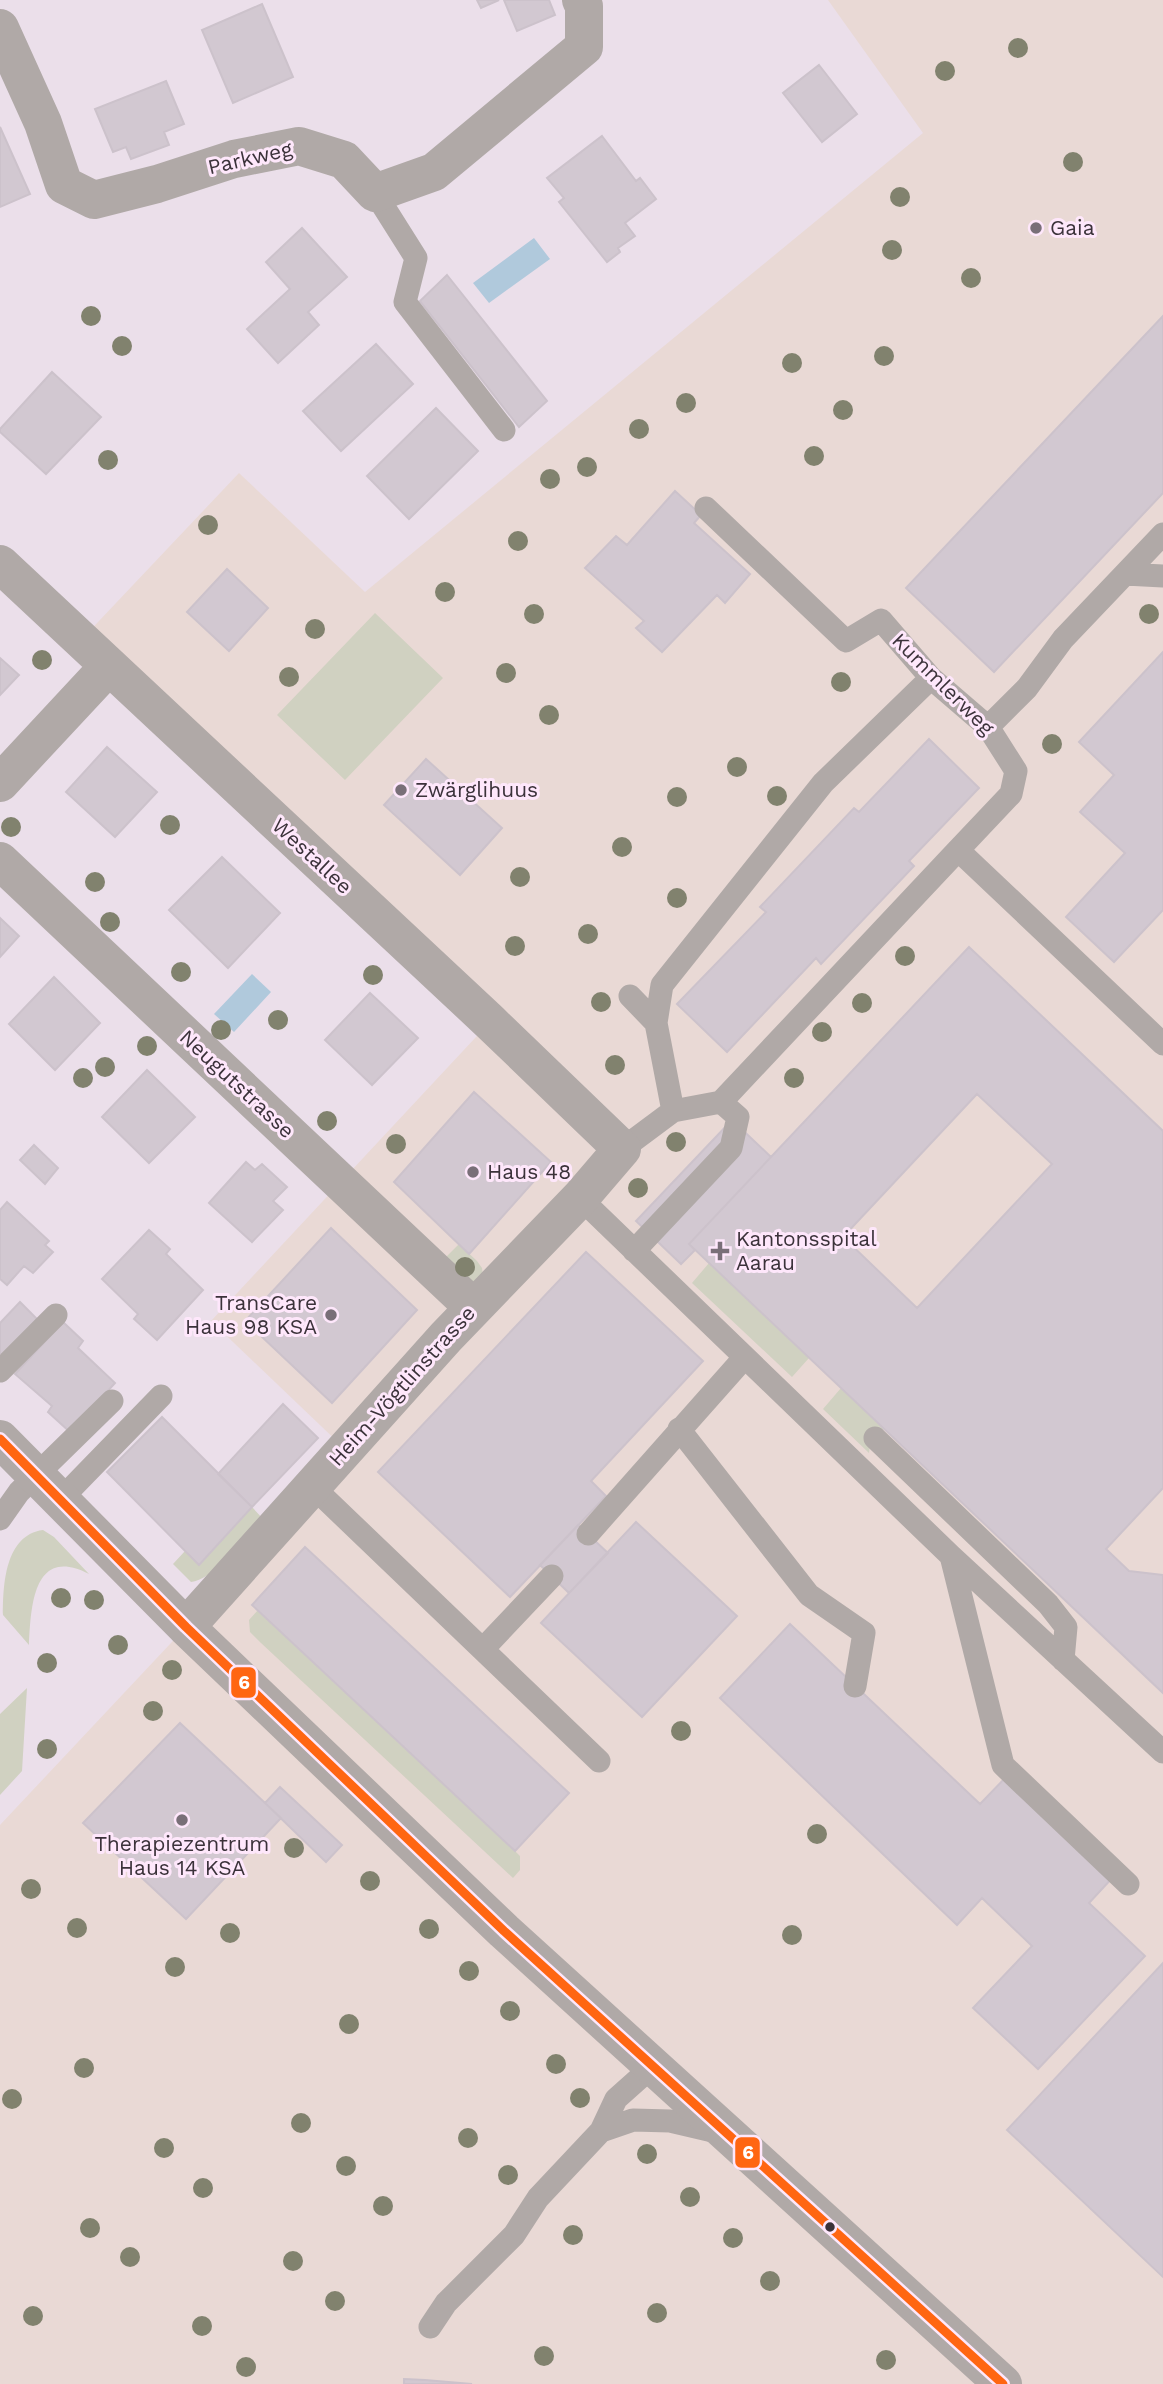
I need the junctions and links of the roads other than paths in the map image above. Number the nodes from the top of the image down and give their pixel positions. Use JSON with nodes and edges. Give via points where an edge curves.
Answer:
{"nodes":[{"id":1,"x":581,"y":0,"type":"edge"},
{"id":2,"x":0,"y":28,"type":"edge"},
{"id":3,"x":375,"y":194,"type":"junction"},
{"id":4,"x":504,"y":430,"type":"dead end"},
{"id":5,"x":706,"y":508,"type":"dead end"},
{"id":6,"x":1163,"y":534,"type":"edge"},
{"id":7,"x":0,"y":564,"type":"edge"},
{"id":8,"x":1125,"y":574,"type":"junction"},
{"id":9,"x":1163,"y":576,"type":"edge"},
{"id":10,"x":109,"y":666,"type":"junction"},
{"id":11,"x":931,"y":678,"type":"junction"},
{"id":12,"x":988,"y":727,"type":"junction"},
{"id":13,"x":0,"y":783,"type":"edge"},
{"id":14,"x":958,"y":850,"type":"junction"},
{"id":15,"x":0,"y":861,"type":"edge"},
{"id":16,"x":629,"y":996,"type":"dead end"},
{"id":17,"x":656,"y":1023,"type":"junction"},
{"id":18,"x":1163,"y":1044,"type":"edge"},
{"id":19,"x":721,"y":1102,"type":"junction"},
{"id":20,"x":673,"y":1111,"type":"junction"},
{"id":21,"x":622,"y":1149,"type":"junction"},
{"id":22,"x":580,"y":1198,"type":"junction"},
{"id":23,"x":634,"y":1251,"type":"junction"},
{"id":24,"x":473,"y":1307,"type":"junction"},
{"id":25,"x":56,"y":1315,"type":"dead end"},
{"id":26,"x":744,"y":1358,"type":"junction"},
{"id":27,"x":0,"y":1371,"type":"edge"},
{"id":28,"x":161,"y":1396,"type":"dead end"},
{"id":29,"x":112,"y":1401,"type":"dead end"},
{"id":30,"x":679,"y":1429,"type":"junction"},
{"id":31,"x":875,"y":1438,"type":"dead end"},
{"id":32,"x":0,"y":1439,"type":"edge"},
{"id":33,"x":312,"y":1486,"type":"junction"},
{"id":34,"x":48,"y":1488,"type":"junction"},
{"id":35,"x":0,"y":1519,"type":"edge"},
{"id":36,"x":588,"y":1534,"type":"dead end"},
{"id":37,"x":951,"y":1556,"type":"junction"},
{"id":38,"x":552,"y":1576,"type":"dead end"},
{"id":39,"x":186,"y":1627,"type":"junction"},
{"id":40,"x":483,"y":1649,"type":"junction"},
{"id":41,"x":1063,"y":1660,"type":"junction"},
{"id":42,"x":855,"y":1686,"type":"dead end"},
{"id":43,"x":1163,"y":1752,"type":"edge"},
{"id":44,"x":599,"y":1761,"type":"dead end"},
{"id":45,"x":1128,"y":1884,"type":"dead end"},
{"id":46,"x":653,"y":2066,"type":"junction"},
{"id":47,"x":601,"y":2131,"type":"junction"},
{"id":48,"x":728,"y":2134,"type":"junction"},
{"id":49,"x":430,"y":2327,"type":"dead end"},
{"id":50,"x":1003,"y":2384,"type":"edge"}],
"edges":[{"from":1,"to":3,"type":"street","via":[[584,47],[434,172]]},
{"from":2,"to":3,"type":"street","name":"Parkweg","via":[[43,123],[64,185],[94,200],[234,159],[299,146],[344,160]]},
{"from":3,"to":4,"type":"lane","via":[[416,258],[405,302]]},
{"from":5,"to":11,"type":"lane","name":"Kummlerweg","via":[[846,641],[880,620]]},
{"from":6,"to":8,"type":"lane"},
{"from":7,"to":10,"type":"street","name":"Westallee"},
{"from":8,"to":9,"type":"lane"},
{"from":8,"to":12,"type":"lane"},
{"from":10,"to":13,"type":"street"},
{"from":10,"to":21,"type":"street","name":"Westallee"},
{"from":11,"to":12,"type":"lane","name":"Kummlerweg"},
{"from":11,"to":17,"type":"lane","via":[[823,783],[662,985]]},
{"from":12,"to":14,"type":"lane","name":"Kummlerweg","via":[[1016,771],[1011,794]]},
{"from":14,"to":18,"type":"lane"},
{"from":14,"to":19,"type":"lane","name":"Kummlerweg"},
{"from":15,"to":24,"type":"street","name":"Neugutstrasse"},
{"from":16,"to":17,"type":"lane"},
{"from":17,"to":20,"type":"lane"},
{"from":19,"to":20,"type":"lane"},
{"from":19,"to":23,"type":"lane","via":[[738,1117],[731,1148]]},
{"from":20,"to":21,"type":"lane"},
{"from":21,"to":22,"type":"street","name":"Heim-Vögtlinstrasse"},
{"from":22,"to":23,"type":"lane"},
{"from":22,"to":24,"type":"street","name":"Heim-Vögtlinstrasse"},
{"from":23,"to":26,"type":"lane"},
{"from":24,"to":33,"type":"street","name":"Heim-Vögtlinstrasse"},
{"from":25,"to":27,"type":"lane"},
{"from":26,"to":30,"type":"lane"},
{"from":26,"to":37,"type":"lane"},
{"from":28,"to":34,"type":"lane"},
{"from":29,"to":34,"type":"lane"},
{"from":30,"to":36,"type":"lane"},
{"from":30,"to":42,"type":"lane","via":[[808,1595],[864,1633]]},
{"from":31,"to":41,"type":"lane","via":[[1048,1604],[1066,1627]]},
{"from":32,"to":34,"type":"street"},
{"from":33,"to":39,"type":"street","name":"Heim-Vögtlinstrasse"},
{"from":33,"to":40,"type":"lane"},
{"from":34,"to":35,"type":"lane","via":[[19,1492]]},
{"from":34,"to":39,"type":"street"},
{"from":37,"to":41,"type":"lane"},
{"from":37,"to":45,"type":"lane","via":[[1003,1765]]},
{"from":38,"to":40,"type":"lane"},
{"from":39,"to":46,"type":"street","via":[[504,1931]]},
{"from":40,"to":44,"type":"lane"},
{"from":41,"to":43,"type":"lane"},
{"from":46,"to":47,"type":"lane","via":[[616,2099]]},
{"from":46,"to":48,"type":"street"},
{"from":47,"to":48,"type":"lane","via":[[633,2120],[670,2121]]},
{"from":47,"to":49,"type":"lane","via":[[537,2198],[514,2235],[446,2303]]},
{"from":48,"to":50,"type":"street"}]}
